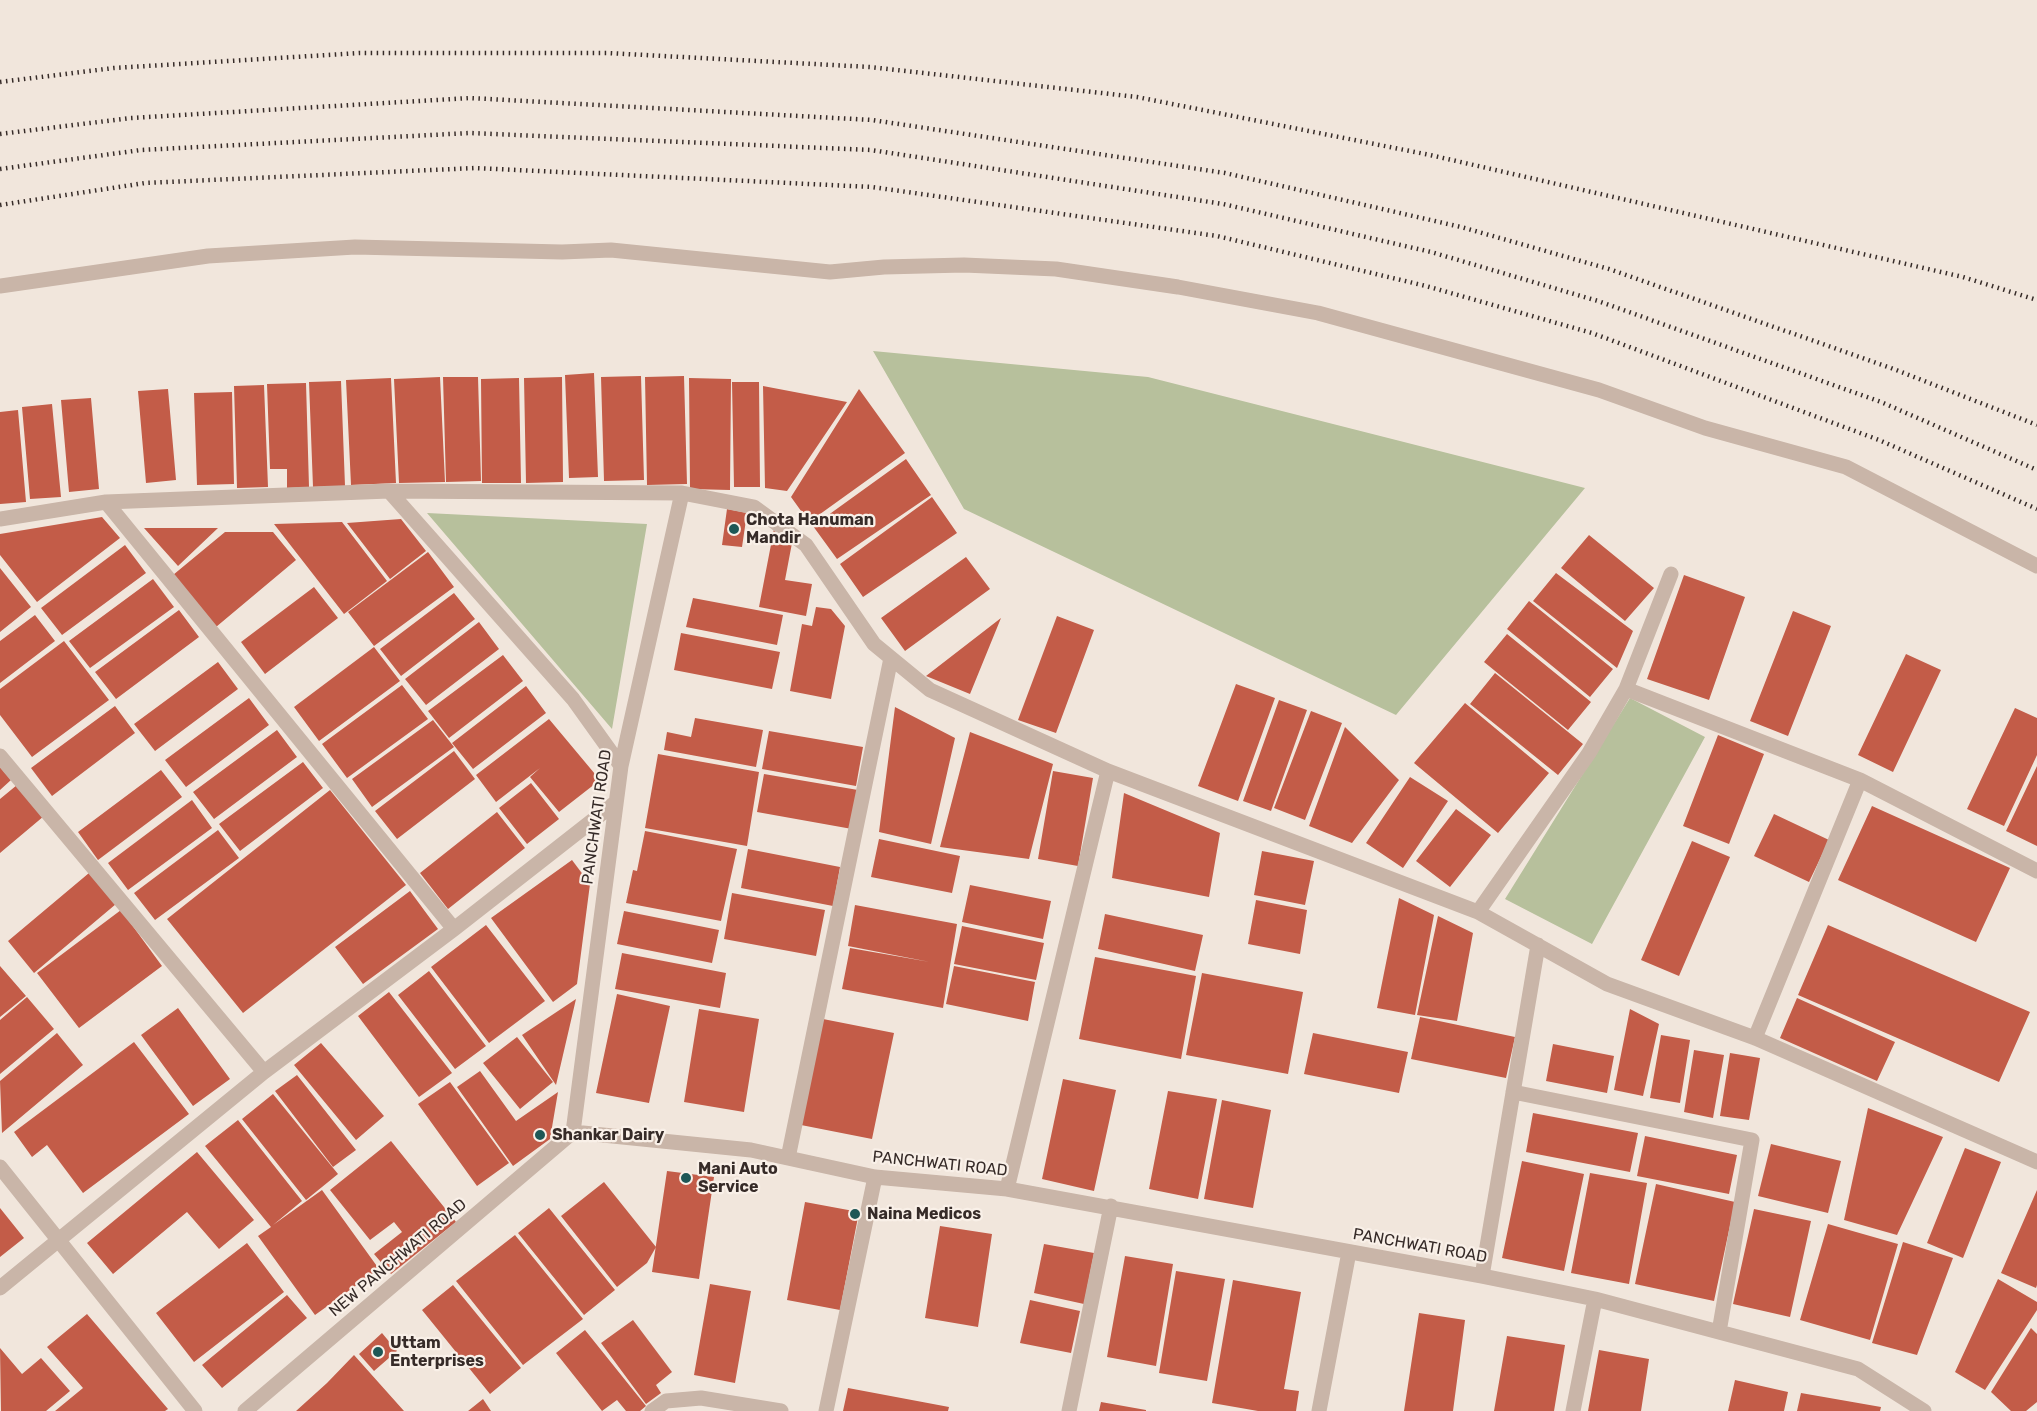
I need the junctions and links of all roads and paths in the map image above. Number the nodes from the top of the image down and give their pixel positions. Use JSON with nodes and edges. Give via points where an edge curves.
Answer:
{"nodes":[{"id":1,"x":0,"y":286,"type":"edge"},
{"id":2,"x":389,"y":491,"type":"junction"},
{"id":3,"x":682,"y":493,"type":"junction"},
{"id":4,"x":106,"y":502,"type":"junction"},
{"id":5,"x":0,"y":519,"type":"edge"},
{"id":6,"x":2037,"y":566,"type":"edge"},
{"id":7,"x":1671,"y":574,"type":"dead end"},
{"id":8,"x":891,"y":658,"type":"junction"},
{"id":9,"x":1626,"y":689,"type":"junction"},
{"id":10,"x":0,"y":756,"type":"edge"},
{"id":11,"x":621,"y":766,"type":"junction"},
{"id":12,"x":1108,"y":771,"type":"junction"},
{"id":13,"x":1860,"y":780,"type":"junction"},
{"id":14,"x":615,"y":803,"type":"junction"},
{"id":15,"x":2037,"y":871,"type":"edge"},
{"id":16,"x":1478,"y":912,"type":"junction"},
{"id":17,"x":454,"y":929,"type":"junction"},
{"id":18,"x":1538,"y":945,"type":"junction"},
{"id":19,"x":1755,"y":1038,"type":"junction"},
{"id":20,"x":264,"y":1072,"type":"junction"},
{"id":21,"x":1514,"y":1092,"type":"junction"},
{"id":22,"x":573,"y":1132,"type":"junction"},
{"id":23,"x":788,"y":1158,"type":"junction"},
{"id":24,"x":2037,"y":1162,"type":"edge"},
{"id":25,"x":0,"y":1167,"type":"edge"},
{"id":26,"x":875,"y":1178,"type":"junction"},
{"id":27,"x":1007,"y":1189,"type":"junction"},
{"id":28,"x":1111,"y":1206,"type":"junction"},
{"id":29,"x":58,"y":1239,"type":"junction"},
{"id":30,"x":1349,"y":1252,"type":"junction"},
{"id":31,"x":1482,"y":1276,"type":"junction"},
{"id":32,"x":0,"y":1288,"type":"edge"},
{"id":33,"x":1595,"y":1299,"type":"junction"},
{"id":34,"x":1719,"y":1332,"type":"junction"},
{"id":35,"x":195,"y":1411,"type":"edge"},
{"id":36,"x":245,"y":1411,"type":"edge"},
{"id":37,"x":652,"y":1411,"type":"edge"},
{"id":38,"x":781,"y":1411,"type":"edge"},
{"id":39,"x":826,"y":1411,"type":"edge"},
{"id":40,"x":1069,"y":1411,"type":"edge"},
{"id":41,"x":1319,"y":1411,"type":"edge"},
{"id":42,"x":1573,"y":1411,"type":"edge"},
{"id":43,"x":1924,"y":1411,"type":"edge"}],
"edges":[{"from":1,"to":6,"type":"street","via":[[208,256],[355,247],[611,250],[830,272],[964,265],[1056,269],[1318,313],[1599,390],[1705,428],[1845,467]]},
{"from":2,"to":3,"type":"street"},
{"from":2,"to":4,"type":"street"},
{"from":2,"to":11,"type":"street","via":[[552,673]]},
{"from":3,"to":8,"type":"street","via":[[754,507],[806,545],[874,644]]},
{"from":3,"to":11,"type":"street","name":"PANCHWATI ROAD"},
{"from":4,"to":5,"type":"street"},
{"from":4,"to":17,"type":"street"},
{"from":7,"to":9,"type":"street"},
{"from":8,"to":12,"type":"street","via":[[930,690]]},
{"from":8,"to":23,"type":"street"},
{"from":9,"to":13,"type":"street"},
{"from":9,"to":16,"type":"street","via":[[1589,753]]},
{"from":10,"to":20,"type":"street"},
{"from":11,"to":14,"type":"street","name":"PANCHWATI ROAD"},
{"from":12,"to":16,"type":"street"},
{"from":12,"to":27,"type":"street"},
{"from":13,"to":15,"type":"street"},
{"from":13,"to":19,"type":"street"},
{"from":14,"to":17,"type":"street"},
{"from":14,"to":22,"type":"street","name":"PANCHWATI ROAD"},
{"from":16,"to":18,"type":"street"},
{"from":17,"to":20,"type":"street"},
{"from":18,"to":19,"type":"street","via":[[1607,984]]},
{"from":18,"to":21,"type":"street"},
{"from":19,"to":24,"type":"street"},
{"from":20,"to":29,"type":"street"},
{"from":21,"to":31,"type":"street"},
{"from":21,"to":34,"type":"street","via":[[1752,1140]]},
{"from":22,"to":23,"type":"street","name":"PANCHWATI ROAD","via":[[751,1150]]},
{"from":22,"to":36,"type":"street","name":"NEW PANCHWATI ROAD"},
{"from":23,"to":26,"type":"street","name":"PANCHWATI ROAD"},
{"from":25,"to":29,"type":"street"},
{"from":26,"to":27,"type":"street","name":"PANCHWATI ROAD"},
{"from":26,"to":39,"type":"street"},
{"from":27,"to":28,"type":"street","name":"PANCHWATI ROAD"},
{"from":28,"to":30,"type":"street","name":"PANCHWATI ROAD"},
{"from":28,"to":40,"type":"street"},
{"from":29,"to":32,"type":"street"},
{"from":29,"to":35,"type":"street"},
{"from":30,"to":31,"type":"street","name":"PANCHWATI ROAD"},
{"from":30,"to":41,"type":"street"},
{"from":31,"to":33,"type":"street","name":"PANCHWATI ROAD"},
{"from":33,"to":34,"type":"street","name":"PANCHWATI ROAD"},
{"from":33,"to":42,"type":"street"},
{"from":34,"to":43,"type":"street","name":"PANCHWATI ROAD","via":[[1858,1369]]},
{"from":37,"to":38,"type":"street","via":[[666,1401],[701,1398]]}]}
